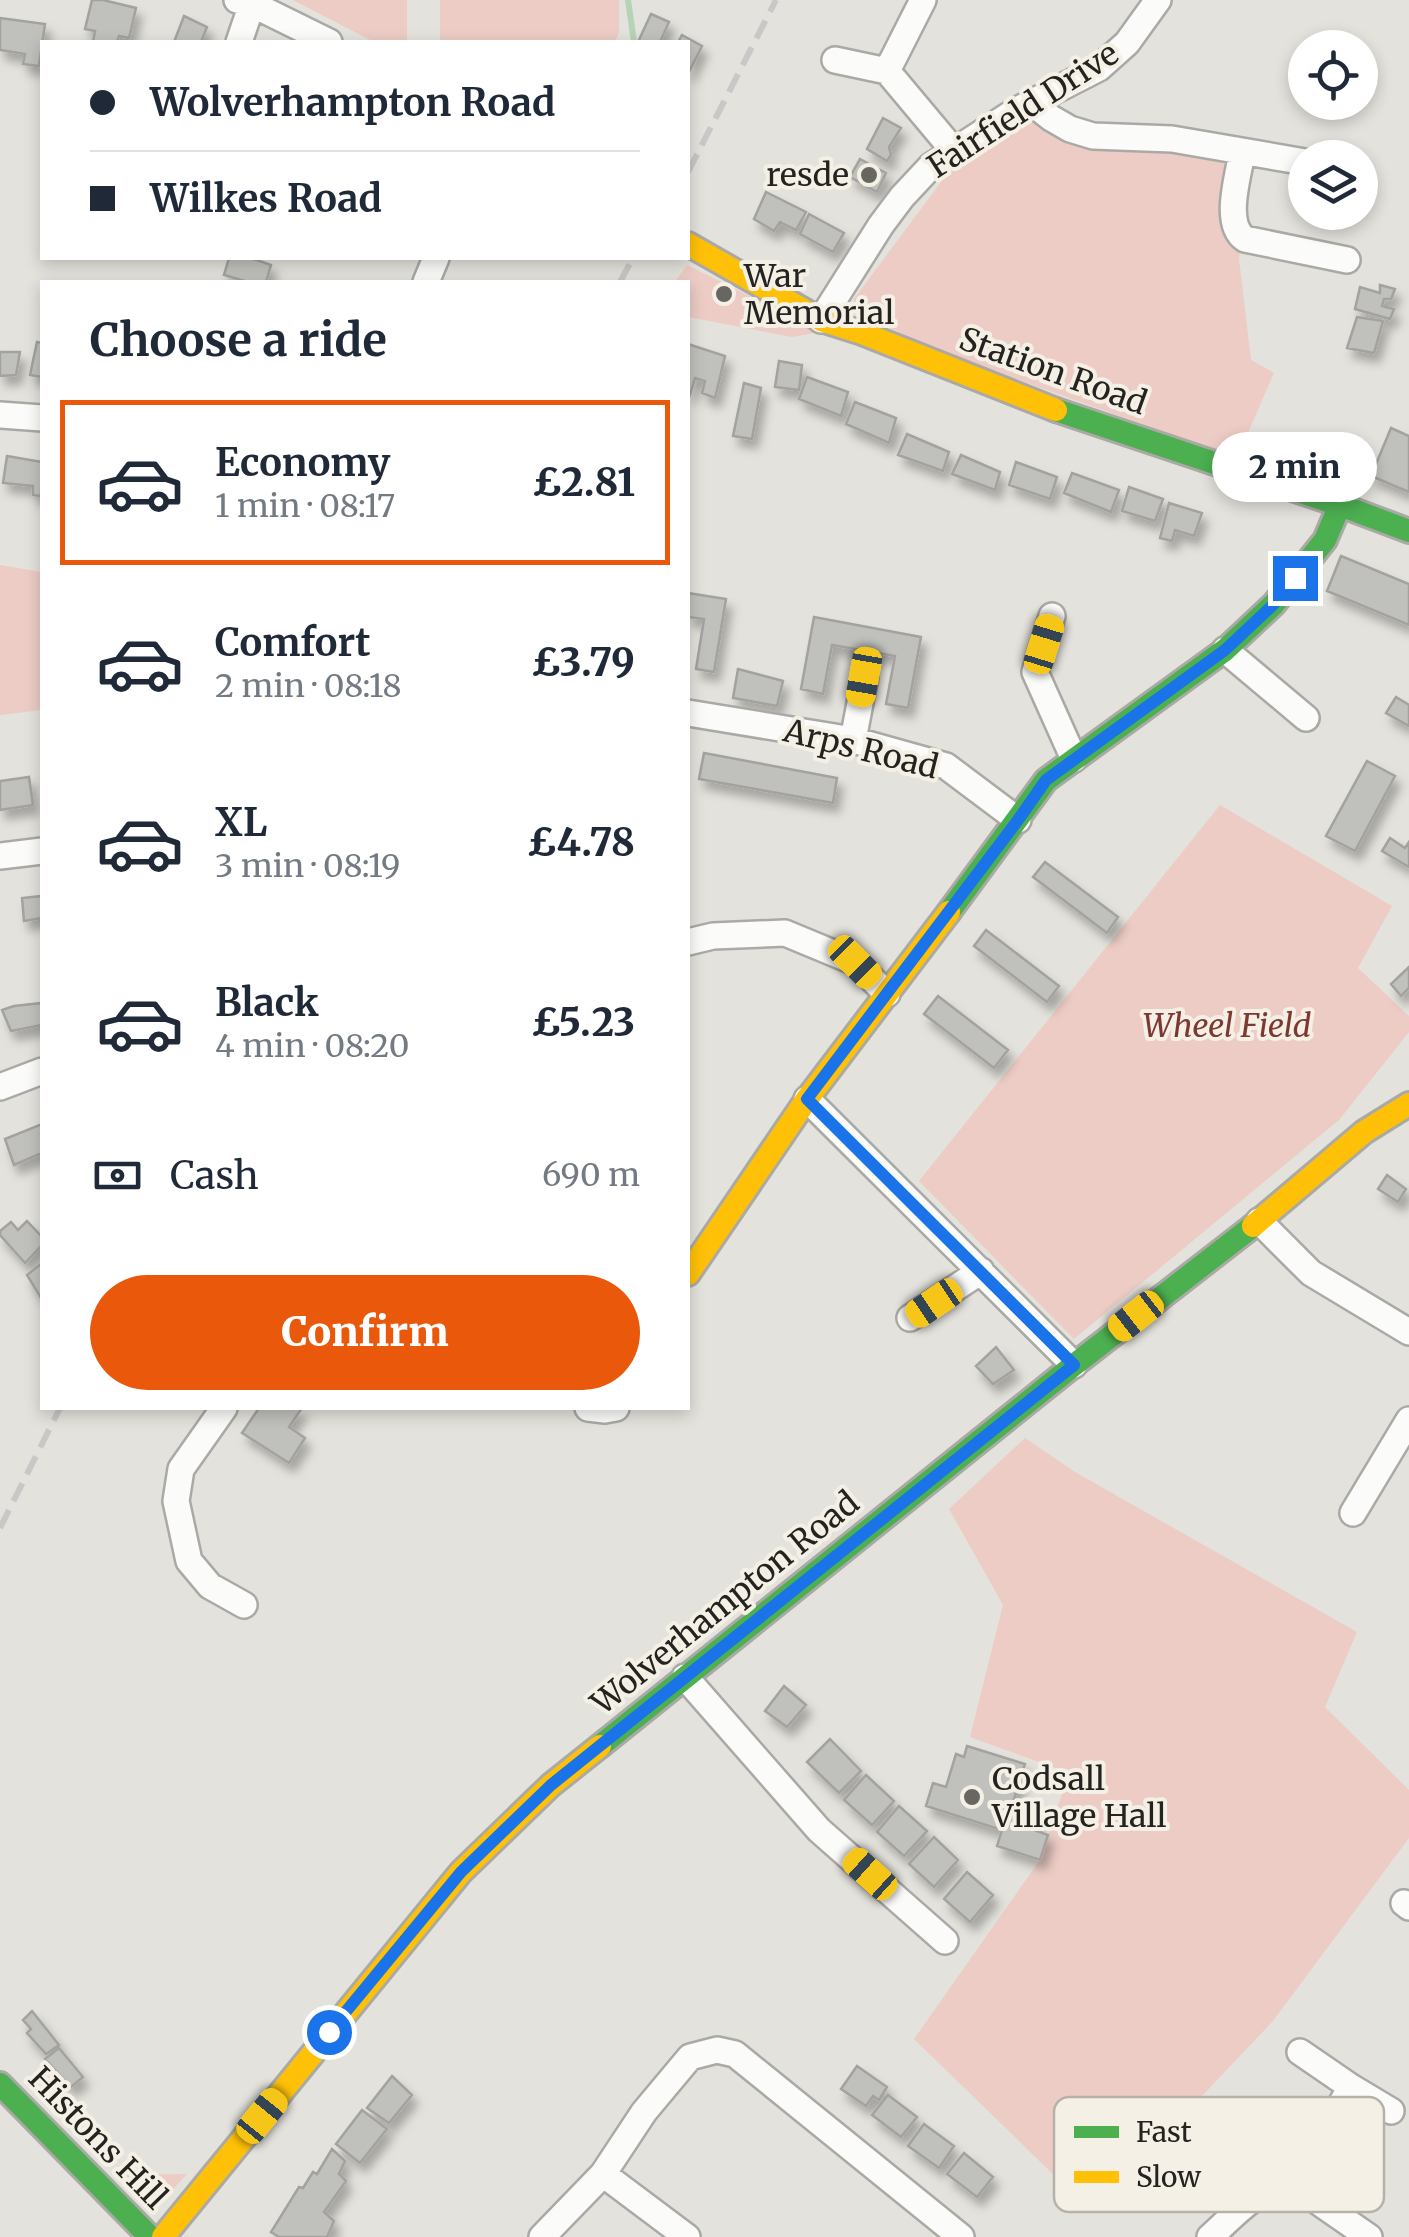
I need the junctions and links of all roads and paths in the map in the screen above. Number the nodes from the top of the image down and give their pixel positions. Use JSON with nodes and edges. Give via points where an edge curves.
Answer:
{"nodes":[{"id":1,"x":923,"y":0,"type":"edge"},
{"id":2,"x":1158,"y":0,"type":"edge"},
{"id":3,"x":244,"y":2,"type":"edge"},
{"id":4,"x":238,"y":40,"type":"edge"},
{"id":5,"x":325,"y":40,"type":"edge"},
{"id":6,"x":834,"y":60,"type":"dead end"},
{"id":7,"x":887,"y":71,"type":"junction"},
{"id":8,"x":1032,"y":103,"type":"junction"},
{"id":9,"x":954,"y":151,"type":"junction"},
{"id":10,"x":1242,"y":153,"type":"junction"},
{"id":11,"x":1288,"y":160,"type":"edge"},
{"id":12,"x":690,"y":245,"type":"edge"},
{"id":13,"x":1347,"y":260,"type":"dead end"},
{"id":14,"x":821,"y":320,"type":"junction"},
{"id":15,"x":0,"y":415,"type":"edge"},
{"id":16,"x":40,"y":418,"type":"edge"},
{"id":17,"x":1340,"y":505,"type":"junction"},
{"id":18,"x":1409,"y":531,"type":"edge"},
{"id":19,"x":1052,"y":616,"type":"dead end"},
{"id":20,"x":1225,"y":650,"type":"junction"},
{"id":21,"x":864,"y":677,"type":"dead end"},
{"id":22,"x":690,"y":713,"type":"edge"},
{"id":23,"x":1306,"y":718,"type":"dead end"},
{"id":24,"x":853,"y":740,"type":"junction"},
{"id":25,"x":1074,"y":759,"type":"junction"},
{"id":26,"x":1018,"y":820,"type":"junction"},
{"id":27,"x":40,"y":852,"type":"edge"},
{"id":28,"x":0,"y":856,"type":"edge"},
{"id":29,"x":690,"y":942,"type":"edge"},
{"id":30,"x":887,"y":994,"type":"junction"},
{"id":31,"x":40,"y":1072,"type":"edge"},
{"id":32,"x":0,"y":1087,"type":"edge"},
{"id":33,"x":807,"y":1099,"type":"junction"},
{"id":34,"x":1409,"y":1104,"type":"edge"},
{"id":35,"x":1258,"y":1220,"type":"junction"},
{"id":36,"x":690,"y":1267,"type":"edge"},
{"id":37,"x":981,"y":1271,"type":"junction"},
{"id":38,"x":910,"y":1318,"type":"dead end"},
{"id":39,"x":1409,"y":1332,"type":"edge"},
{"id":40,"x":1074,"y":1365,"type":"junction"},
{"id":41,"x":223,"y":1410,"type":"edge"},
{"id":42,"x":1409,"y":1420,"type":"edge"},
{"id":43,"x":1353,"y":1513,"type":"dead end"},
{"id":44,"x":244,"y":1605,"type":"dead end"},
{"id":45,"x":685,"y":1677,"type":"junction"},
{"id":46,"x":945,"y":1941,"type":"dead end"},
{"id":47,"x":1300,"y":2052,"type":"dead end"},
{"id":48,"x":0,"y":2084,"type":"edge"},
{"id":49,"x":1351,"y":2087,"type":"junction"},
{"id":50,"x":1345,"y":2097,"type":"edge"},
{"id":51,"x":1368,"y":2097,"type":"edge"},
{"id":52,"x":1384,"y":2107,"type":"edge"},
{"id":53,"x":1391,"y":2111,"type":"dead end"},
{"id":54,"x":603,"y":2174,"type":"junction"},
{"id":55,"x":1239,"y":2212,"type":"edge"},
{"id":56,"x":1332,"y":2212,"type":"edge"},
{"id":57,"x":150,"y":2237,"type":"edge"},
{"id":58,"x":163,"y":2237,"type":"edge"},
{"id":59,"x":542,"y":2237,"type":"edge"},
{"id":60,"x":686,"y":2237,"type":"edge"},
{"id":61,"x":961,"y":2237,"type":"edge"},
{"id":62,"x":1210,"y":2237,"type":"edge"},
{"id":63,"x":1369,"y":2237,"type":"edge"}],
"edges":[{"from":1,"to":7,"type":"street"},
{"from":2,"to":8,"type":"street","name":"Fairfield Drive","via":[[1099,68]]},
{"from":3,"to":4,"type":"street"},
{"from":3,"to":5,"type":"street"},
{"from":6,"to":7,"type":"street"},
{"from":7,"to":9,"type":"street"},
{"from":8,"to":9,"type":"street","name":"Fairfield Drive"},
{"from":8,"to":10,"type":"street","via":[[1093,136],[1172,139]]},
{"from":9,"to":14,"type":"street","name":"Fairfield Drive","via":[[902,197]]},
{"from":10,"to":11,"type":"street"},
{"from":10,"to":13,"type":"street","via":[[1232,217],[1238,234]]},
{"from":12,"to":14,"type":"street","name":"Station Road"},
{"from":14,"to":17,"type":"street","name":"Station Road","via":[[1042,405]]},
{"from":15,"to":16,"type":"street"},
{"from":17,"to":18,"type":"street","name":"Station Road"},
{"from":17,"to":20,"type":"street","via":[[1316,552]]},
{"from":19,"to":25,"type":"street","via":[[1036,672]]},
{"from":20,"to":23,"type":"street"},
{"from":20,"to":25,"type":"street"},
{"from":21,"to":24,"type":"street"},
{"from":22,"to":24,"type":"street","name":"Arps Road"},
{"from":24,"to":26,"type":"street","name":"Arps Road","via":[[946,766]]},
{"from":25,"to":26,"type":"street","via":[[1046,780]]},
{"from":26,"to":30,"type":"street"},
{"from":27,"to":28,"type":"street"},
{"from":29,"to":30,"type":"street","via":[[785,933],[855,962]]},
{"from":30,"to":33,"type":"street"},
{"from":31,"to":32,"type":"street"},
{"from":33,"to":36,"type":"street"},
{"from":33,"to":37,"type":"street"},
{"from":34,"to":35,"type":"street","name":"Wolverhampton Road","via":[[1364,1132]]},
{"from":35,"to":39,"type":"street","via":[[1311,1273]]},
{"from":35,"to":40,"type":"street","name":"Wolverhampton Road"},
{"from":37,"to":38,"type":"street"},
{"from":37,"to":40,"type":"street"},
{"from":40,"to":45,"type":"street","name":"Wolverhampton Road"},
{"from":41,"to":44,"type":"street","via":[[181,1468],[176,1501],[189,1562],[210,1586]]},
{"from":42,"to":43,"type":"street"},
{"from":45,"to":46,"type":"street","via":[[820,1830]]},
{"from":45,"to":58,"type":"street","name":"Wolverhampton Road","via":[[551,1785],[461,1872]]},
{"from":47,"to":49,"type":"street"},
{"from":48,"to":57,"type":"street","name":"Histons Hill"},
{"from":49,"to":50,"type":"street"},
{"from":49,"to":51,"type":"street"},
{"from":52,"to":53,"type":"street"},
{"from":54,"to":59,"type":"street"},
{"from":54,"to":60,"type":"street"},
{"from":54,"to":61,"type":"street","via":[[690,2057],[718,2050],[735,2054]]},
{"from":55,"to":62,"type":"street"},
{"from":56,"to":63,"type":"street"}]}
